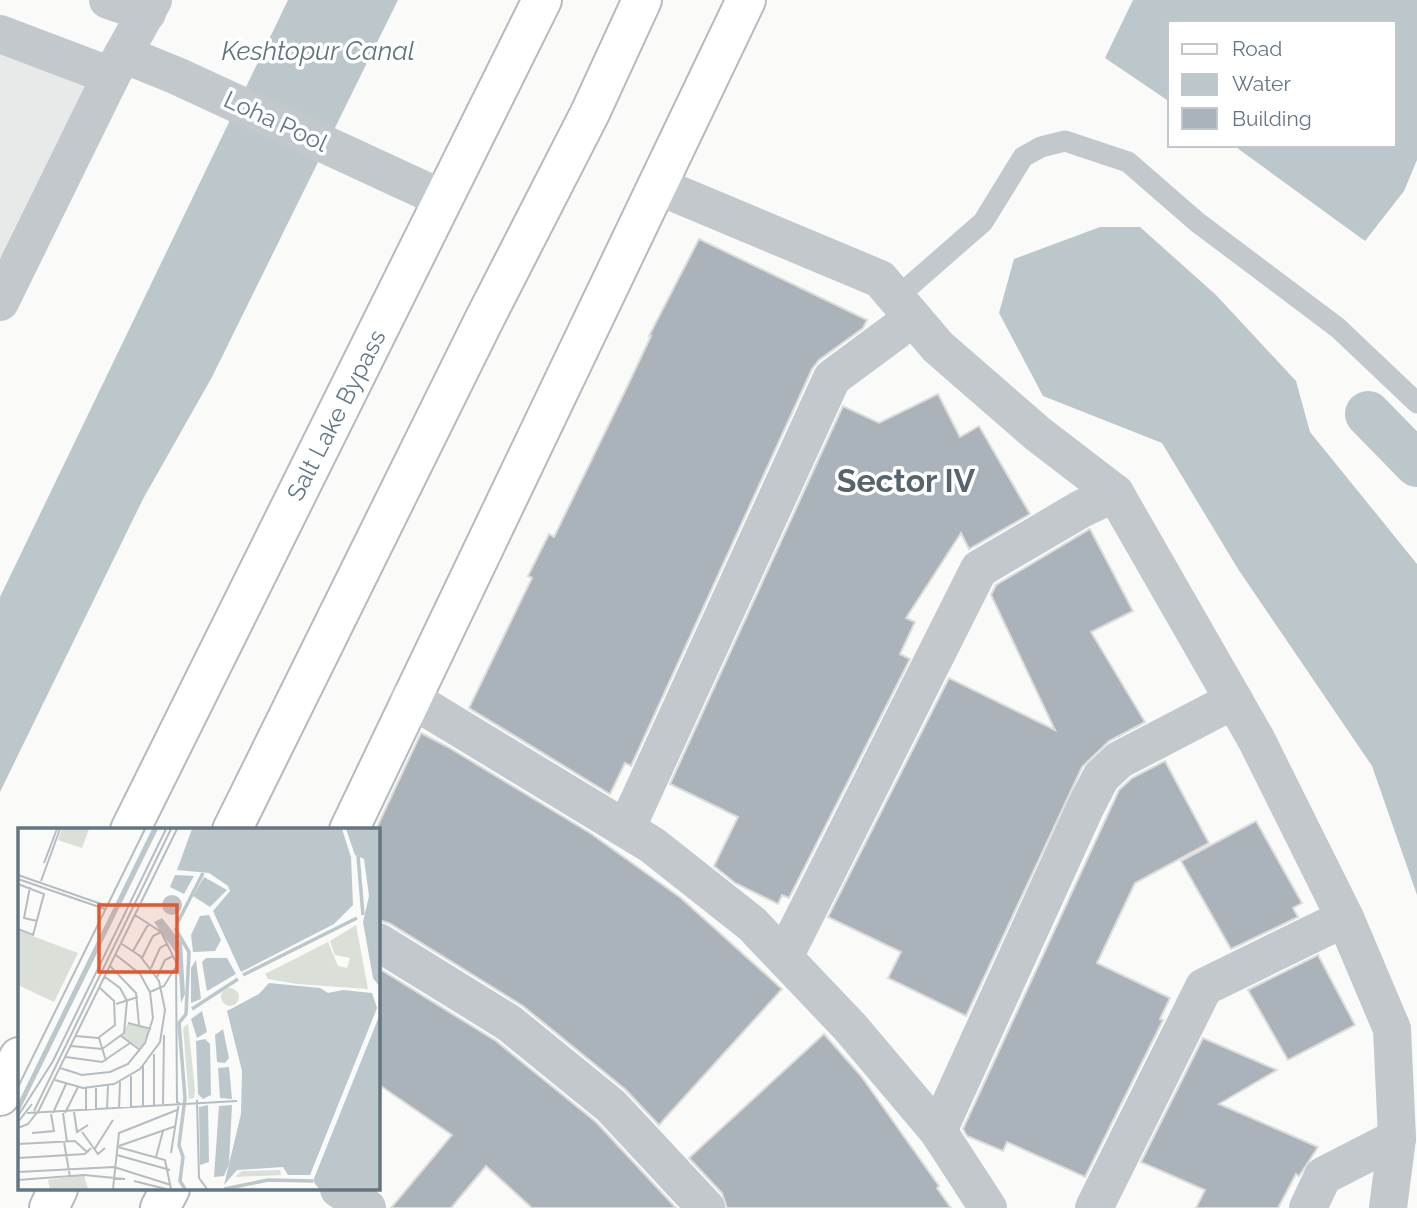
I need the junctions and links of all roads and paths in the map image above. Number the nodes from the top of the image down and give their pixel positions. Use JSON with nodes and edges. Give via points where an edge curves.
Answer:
{"nodes":[{"id":1,"x":108,"y":0,"type":"edge"},
{"id":2,"x":542,"y":0,"type":"edge"},
{"id":3,"x":642,"y":0,"type":"edge"},
{"id":4,"x":746,"y":0,"type":"edge"},
{"id":5,"x":150,"y":7,"type":"edge"},
{"id":6,"x":0,"y":34,"type":"edge"},
{"id":7,"x":117,"y":65,"type":"junction"},
{"id":8,"x":658,"y":186,"type":"junction"},
{"id":9,"x":443,"y":199,"type":"junction"},
{"id":10,"x":0,"y":302,"type":"edge"},
{"id":11,"x":904,"y":308,"type":"junction"},
{"id":12,"x":1417,"y":403,"type":"edge"},
{"id":13,"x":1115,"y":493,"type":"junction"},
{"id":14,"x":410,"y":698,"type":"junction"},
{"id":15,"x":1234,"y":700,"type":"junction"},
{"id":16,"x":131,"y":828,"type":"edge"},
{"id":17,"x":233,"y":828,"type":"edge"},
{"id":18,"x":350,"y":828,"type":"edge"},
{"id":19,"x":626,"y":829,"type":"junction"},
{"id":20,"x":1345,"y":918,"type":"junction"},
{"id":21,"x":380,"y":943,"type":"edge"},
{"id":22,"x":784,"y":957,"type":"junction"},
{"id":23,"x":18,"y":1058,"type":"edge"},
{"id":24,"x":0,"y":1096,"type":"edge"},
{"id":25,"x":938,"y":1131,"type":"junction"},
{"id":26,"x":1397,"y":1138,"type":"junction"},
{"id":27,"x":58,"y":1190,"type":"edge"},
{"id":28,"x":169,"y":1190,"type":"edge"},
{"id":29,"x":340,"y":1190,"type":"edge"},
{"id":30,"x":49,"y":1208,"type":"edge"},
{"id":31,"x":160,"y":1208,"type":"edge"},
{"id":32,"x":367,"y":1208,"type":"edge"},
{"id":33,"x":706,"y":1208,"type":"edge"},
{"id":34,"x":988,"y":1208,"type":"edge"},
{"id":35,"x":1094,"y":1208,"type":"edge"},
{"id":36,"x":1308,"y":1208,"type":"edge"},
{"id":37,"x":1388,"y":1208,"type":"edge"}],
"edges":[{"from":1,"to":5,"type":"street"},
{"from":2,"to":9,"type":"main road","name":"Salt Lake Bypass"},
{"from":3,"to":17,"type":"main road"},
{"from":4,"to":8,"type":"main road"},
{"from":5,"to":7,"type":"street"},
{"from":6,"to":7,"type":"street","name":"Loha Pool"},
{"from":7,"to":9,"type":"street","name":"Loha Pool","via":[[177,76]]},
{"from":7,"to":10,"type":"street"},
{"from":8,"to":11,"type":"street","via":[[880,279]]},
{"from":8,"to":14,"type":"main road"},
{"from":9,"to":16,"type":"main road","name":"Salt Lake Bypass"},
{"from":11,"to":12,"type":"lane","via":[[983,222],[1023,157],[1065,141],[1128,162],[1197,222],[1338,328]]},
{"from":11,"to":13,"type":"street","via":[[938,347]]},
{"from":11,"to":19,"type":"street","via":[[832,378]]},
{"from":13,"to":15,"type":"street"},
{"from":13,"to":22,"type":"street","via":[[979,569]]},
{"from":14,"to":18,"type":"main road"},
{"from":14,"to":19,"type":"street"},
{"from":15,"to":20,"type":"street"},
{"from":15,"to":25,"type":"street","via":[[1119,760],[1101,777]]},
{"from":19,"to":22,"type":"street","via":[[752,924]]},
{"from":20,"to":26,"type":"street","via":[[1392,1029]]},
{"from":20,"to":35,"type":"street","via":[[1204,987]]},
{"from":21,"to":33,"type":"street","via":[[509,1024],[611,1106]]},
{"from":22,"to":25,"type":"street"},
{"from":23,"to":24,"type":"main road"},
{"from":25,"to":34,"type":"street"},
{"from":26,"to":36,"type":"street","via":[[1323,1176]]},
{"from":26,"to":37,"type":"street"},
{"from":27,"to":30,"type":"main road"},
{"from":28,"to":31,"type":"main road"},
{"from":29,"to":32,"type":"street"}]}
